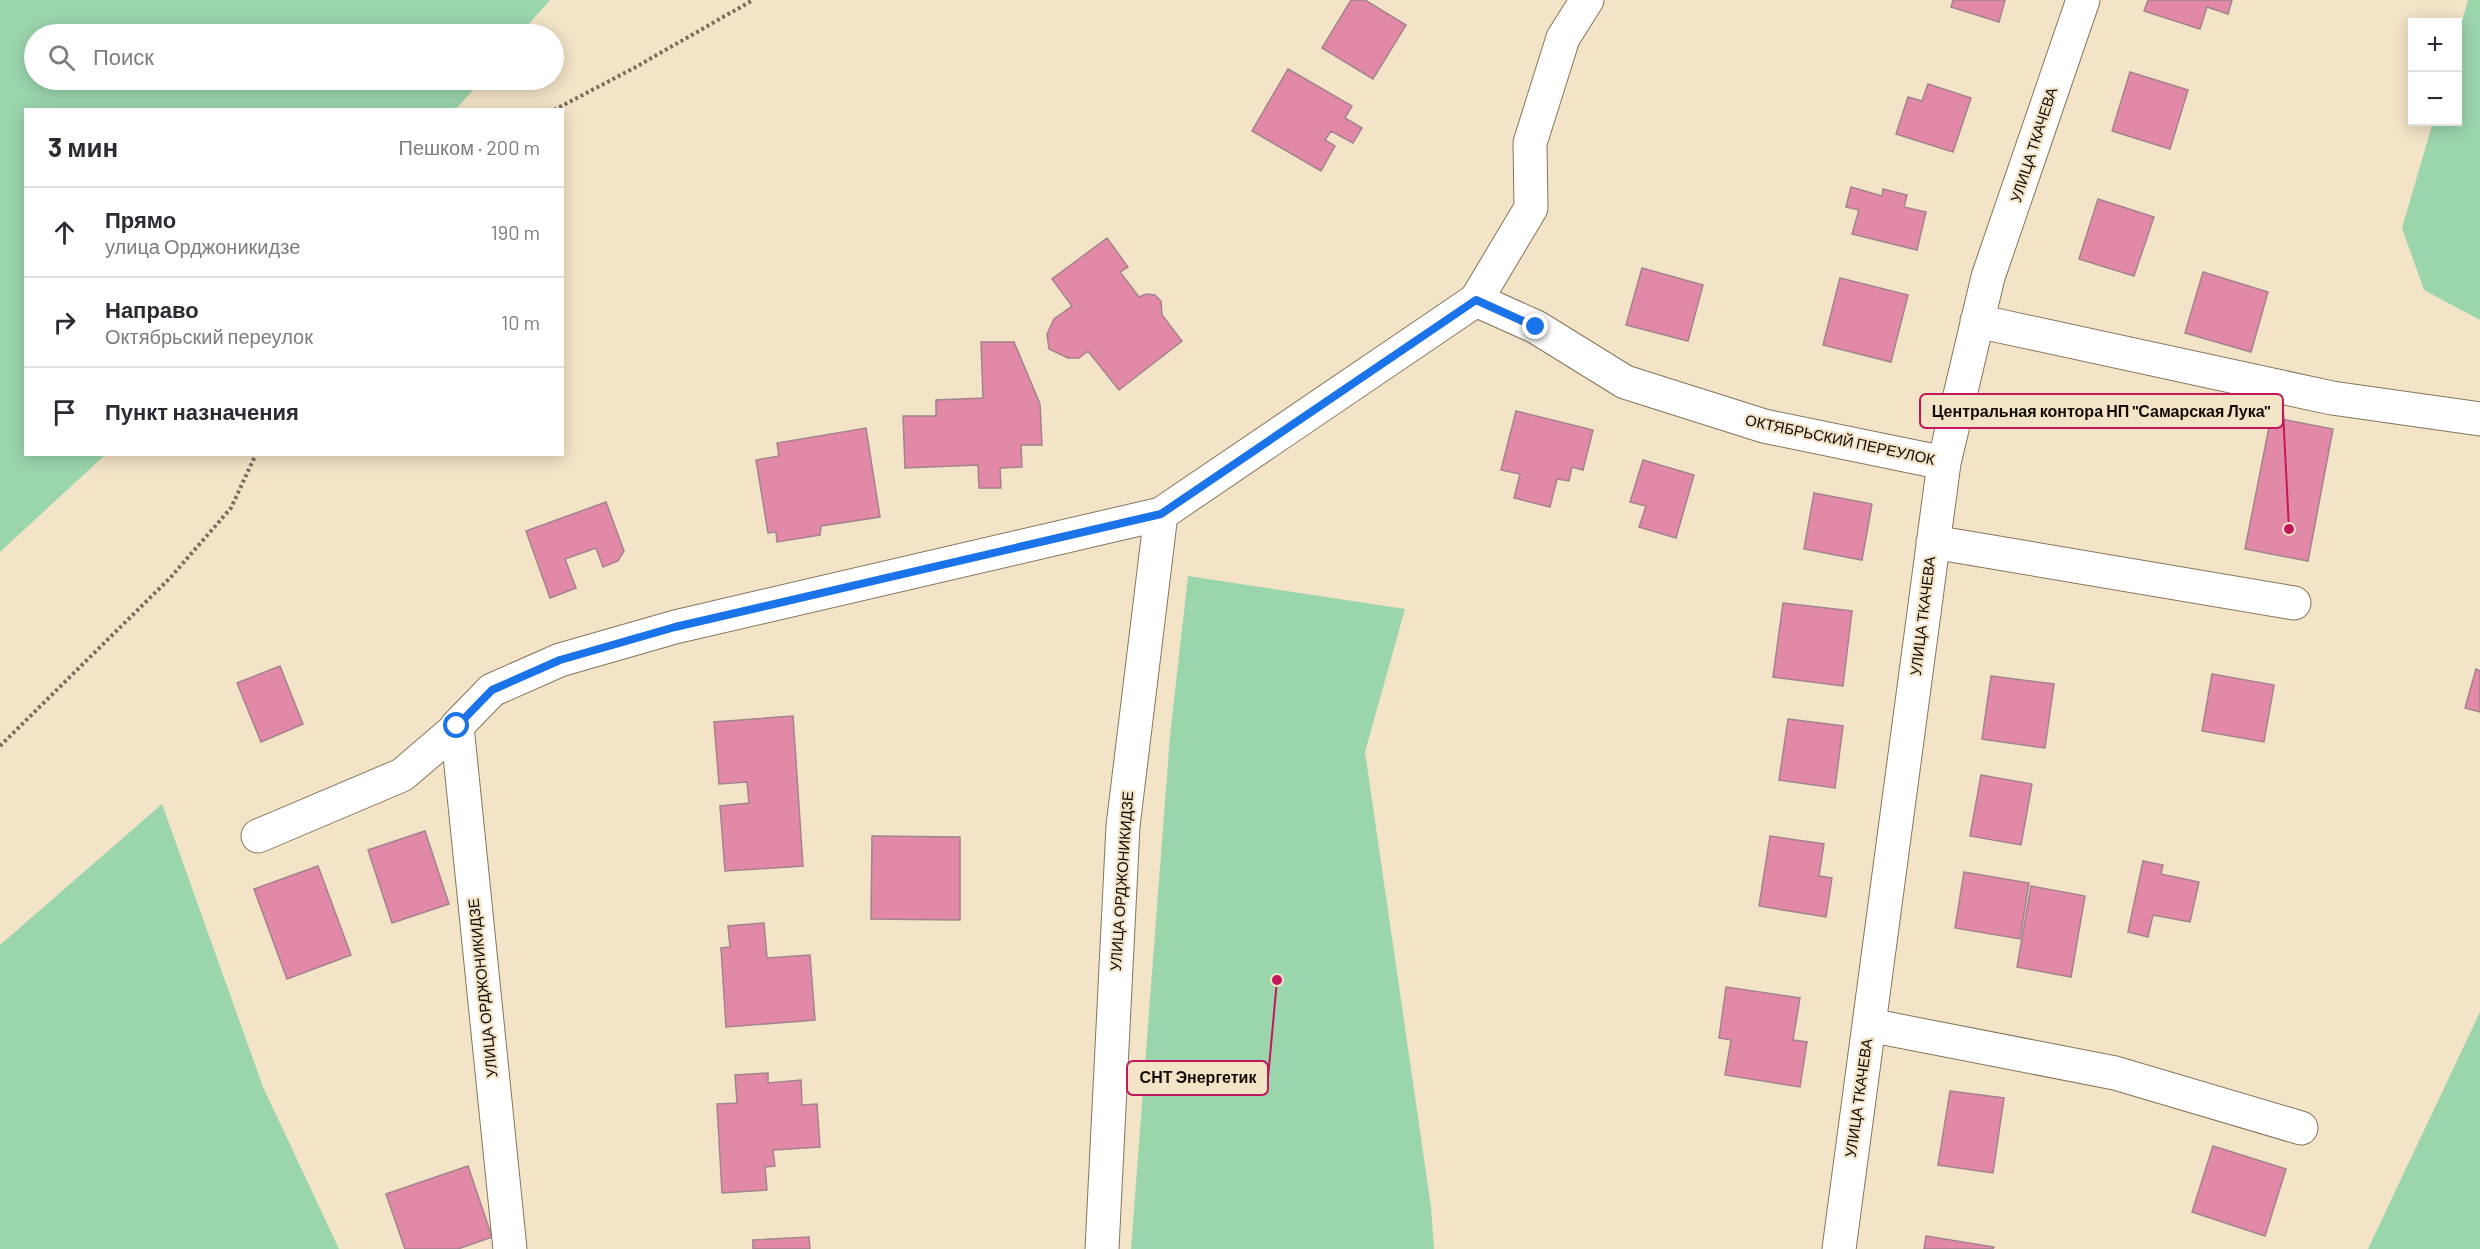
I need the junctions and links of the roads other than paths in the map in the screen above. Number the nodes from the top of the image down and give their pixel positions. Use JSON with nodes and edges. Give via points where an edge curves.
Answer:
{"nodes":[{"id":1,"x":1587,"y":0,"type":"edge"},
{"id":2,"x":2082,"y":0,"type":"edge"},
{"id":3,"x":1476,"y":300,"type":"junction"},
{"id":4,"x":1977,"y":321,"type":"junction"},
{"id":5,"x":2480,"y":419,"type":"edge"},
{"id":6,"x":1944,"y":463,"type":"junction"},
{"id":7,"x":1161,"y":514,"type":"junction"},
{"id":8,"x":1933,"y":542,"type":"junction"},
{"id":9,"x":2295,"y":603,"type":"dead end"},
{"id":10,"x":457,"y":728,"type":"junction"},
{"id":11,"x":258,"y":836,"type":"dead end"},
{"id":12,"x":1869,"y":1024,"type":"junction"},
{"id":13,"x":2301,"y":1128,"type":"dead end"},
{"id":14,"x":510,"y":1249,"type":"edge"},
{"id":15,"x":1102,"y":1249,"type":"edge"},
{"id":16,"x":1839,"y":1249,"type":"edge"}],
"edges":[{"from":1,"to":3,"type":"street","via":[[1563,38],[1530,143],[1531,208]]},
{"from":2,"to":4,"type":"street","name":"УЛИЦА ТКАЧЕВА","via":[[1988,277]]},
{"from":3,"to":6,"type":"street","name":"ОКТЯБРЬСКИЙ ПЕРЕУЛОК","via":[[1536,327],[1625,382],[1764,426]]},
{"from":3,"to":7,"type":"street"},
{"from":4,"to":5,"type":"street","via":[[2332,398]]},
{"from":4,"to":6,"type":"street","name":"УЛИЦА ТКАЧЕВА"},
{"from":6,"to":8,"type":"street","name":"УЛИЦА ТКАЧЕВА"},
{"from":7,"to":10,"type":"street","via":[[675,627],[560,660],[492,690]]},
{"from":7,"to":15,"type":"street","name":"УЛИЦА ОРДЖОНИКИДЗЕ","via":[[1123,825]]},
{"from":8,"to":9,"type":"street"},
{"from":8,"to":12,"type":"street","name":"УЛИЦА ТКАЧЕВА"},
{"from":10,"to":11,"type":"street","via":[[402,775]]},
{"from":10,"to":14,"type":"street","name":"УЛИЦА ОРДЖОНИКИДЗЕ"},
{"from":12,"to":13,"type":"street","via":[[2115,1073]]},
{"from":12,"to":16,"type":"street","name":"УЛИЦА ТКАЧЕВА"}]}
